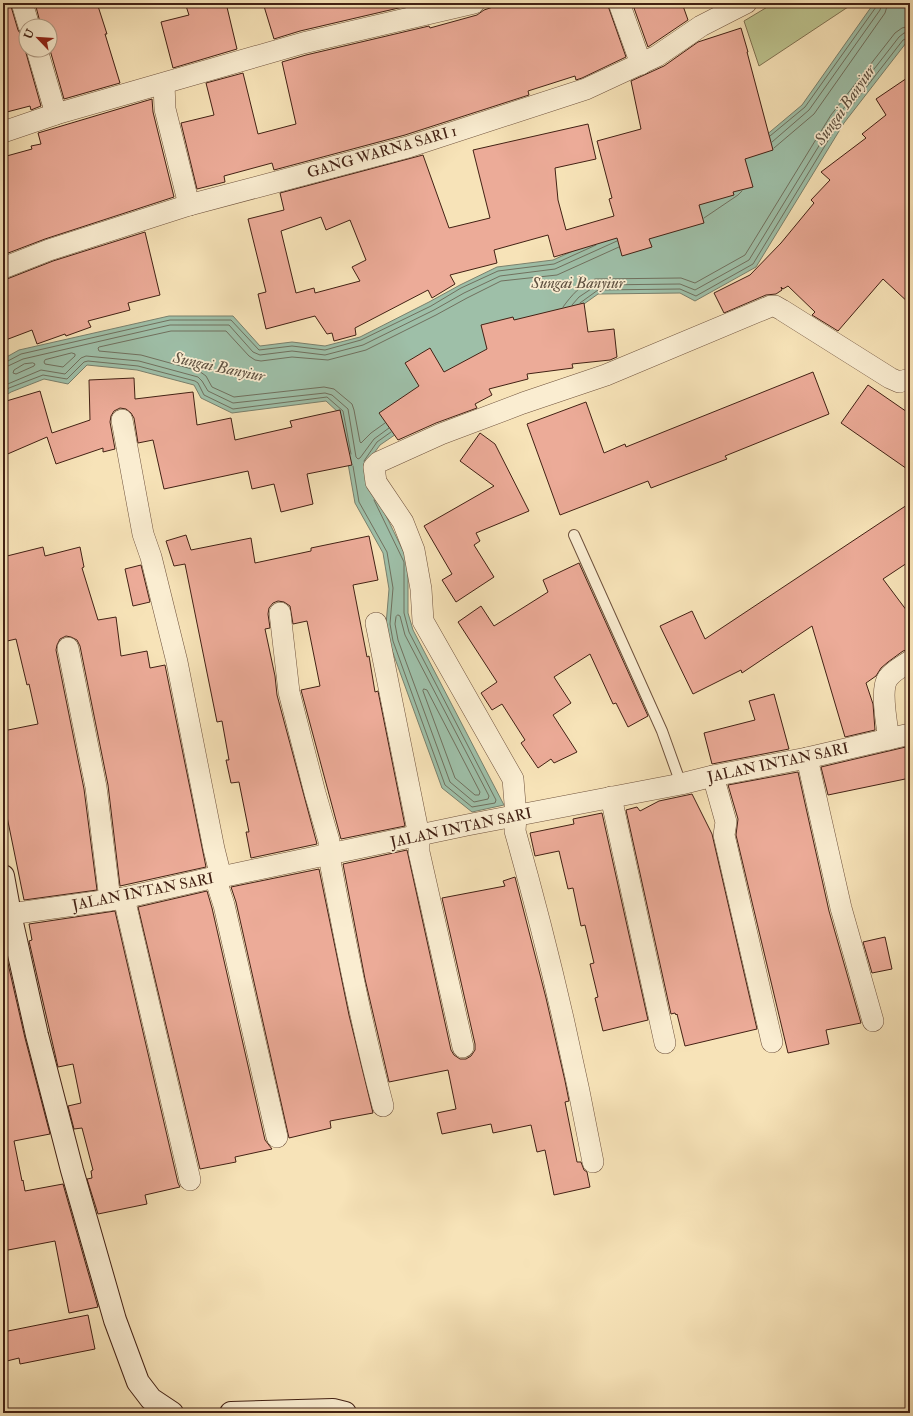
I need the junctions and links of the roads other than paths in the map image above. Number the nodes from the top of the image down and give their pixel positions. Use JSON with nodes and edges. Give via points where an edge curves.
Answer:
{"nodes":[{"id":1,"x":22,"y":3,"type":"edge"},
{"id":2,"x":474,"y":3,"type":"edge"},
{"id":3,"x":619,"y":3,"type":"edge"},
{"id":4,"x":746,"y":3,"type":"edge"},
{"id":5,"x":27,"y":18,"type":"edge"},
{"id":6,"x":39,"y":58,"type":"edge"},
{"id":7,"x":641,"y":64,"type":"junction"},
{"id":8,"x":164,"y":84,"type":"junction"},
{"id":9,"x":56,"y":114,"type":"junction"},
{"id":10,"x":3,"y":132,"type":"edge"},
{"id":11,"x":189,"y":205,"type":"junction"},
{"id":12,"x":3,"y":268,"type":"edge"},
{"id":13,"x":910,"y":379,"type":"edge"},
{"id":14,"x":122,"y":420,"type":"dead end"},
{"id":15,"x":574,"y":535,"type":"dead end"},
{"id":16,"x":280,"y":613,"type":"dead end"},
{"id":17,"x":376,"y":624,"type":"dead end"},
{"id":18,"x":68,"y":648,"type":"dead end"},
{"id":19,"x":910,"y":661,"type":"edge"},
{"id":20,"x":910,"y":734,"type":"edge"},
{"id":21,"x":889,"y":739,"type":"junction"},
{"id":22,"x":807,"y":758,"type":"junction"},
{"id":23,"x":713,"y":776,"type":"junction"},
{"id":24,"x":681,"y":784,"type":"junction"},
{"id":25,"x":610,"y":797,"type":"junction"},
{"id":26,"x":516,"y":816,"type":"junction"},
{"id":27,"x":419,"y":836,"type":"junction"},
{"id":28,"x":329,"y":856,"type":"junction"},
{"id":29,"x":3,"y":876,"type":"edge"},
{"id":30,"x":218,"y":877,"type":"junction"},
{"id":31,"x":117,"y":899,"type":"junction"},
{"id":32,"x":6,"y":915,"type":"edge"},
{"id":33,"x":873,"y":1021,"type":"dead end"},
{"id":34,"x":772,"y":1042,"type":"dead end"},
{"id":35,"x":665,"y":1043,"type":"dead end"},
{"id":36,"x":463,"y":1047,"type":"dead end"},
{"id":37,"x":383,"y":1106,"type":"dead end"},
{"id":38,"x":277,"y":1137,"type":"dead end"},
{"id":39,"x":594,"y":1162,"type":"dead end"},
{"id":40,"x":190,"y":1180,"type":"dead end"},
{"id":41,"x":172,"y":1413,"type":"edge"},
{"id":42,"x":231,"y":1413,"type":"edge"},
{"id":43,"x":345,"y":1413,"type":"edge"}],
"edges":[{"from":1,"to":5,"type":"street"},
{"from":2,"to":8,"type":"street","via":[[303,43]]},
{"from":3,"to":7,"type":"street"},
{"from":4,"to":7,"type":"street","name":"GANG WARNA SARI 1","via":[[701,26]]},
{"from":6,"to":9,"type":"street"},
{"from":7,"to":11,"type":"street","name":"GANG WARNA SARI 1","via":[[586,89],[408,146]]},
{"from":8,"to":9,"type":"street"},
{"from":8,"to":11,"type":"street","via":[[165,110]]},
{"from":9,"to":10,"type":"street"},
{"from":11,"to":12,"type":"street","name":"GANG WARNA SARI 1","via":[[49,250]]},
{"from":13,"to":26,"type":"street","via":[[899,382],[890,378],[782,310],[771,306],[606,375],[523,402],[440,434],[379,462],[374,467],[376,482],[402,522],[414,550],[421,589],[423,621],[513,779]]},
{"from":14,"to":30,"type":"street","via":[[142,534],[151,557],[177,662]]},
{"from":15,"to":24,"type":"lane","via":[[662,731]]},
{"from":16,"to":28,"type":"street","via":[[289,692],[328,841]]},
{"from":17,"to":27,"type":"street"},
{"from":18,"to":31,"type":"street"},
{"from":19,"to":21,"type":"street","via":[[887,678],[884,712]]},
{"from":20,"to":21,"type":"street","name":"JALAN INTAN SARI"},
{"from":21,"to":22,"type":"street","name":"JALAN INTAN SARI"},
{"from":22,"to":23,"type":"street","name":"JALAN INTAN SARI"},
{"from":22,"to":33,"type":"street","via":[[842,908]]},
{"from":23,"to":24,"type":"street","name":"JALAN INTAN SARI"},
{"from":23,"to":34,"type":"street","via":[[726,822],[724,835]]},
{"from":24,"to":25,"type":"street","name":"JALAN INTAN SARI"},
{"from":25,"to":26,"type":"street","name":"JALAN INTAN SARI"},
{"from":25,"to":35,"type":"street"},
{"from":26,"to":27,"type":"street","name":"JALAN INTAN SARI"},
{"from":26,"to":39,"type":"street","via":[[515,831],[562,1008]]},
{"from":27,"to":28,"type":"street","name":"JALAN INTAN SARI"},
{"from":27,"to":36,"type":"street","via":[[419,852]]},
{"from":28,"to":30,"type":"street","name":"JALAN INTAN SARI"},
{"from":28,"to":37,"type":"street","via":[[350,966]]},
{"from":29,"to":32,"type":"street"},
{"from":30,"to":31,"type":"street","name":"JALAN INTAN SARI"},
{"from":30,"to":38,"type":"street"},
{"from":31,"to":32,"type":"street","name":"JALAN INTAN SARI"},
{"from":31,"to":40,"type":"street"},
{"from":32,"to":41,"type":"street","via":[[68,1155],[115,1320],[138,1382],[151,1399]]},
{"from":42,"to":43,"type":"street","via":[[333,1410]]}]}
